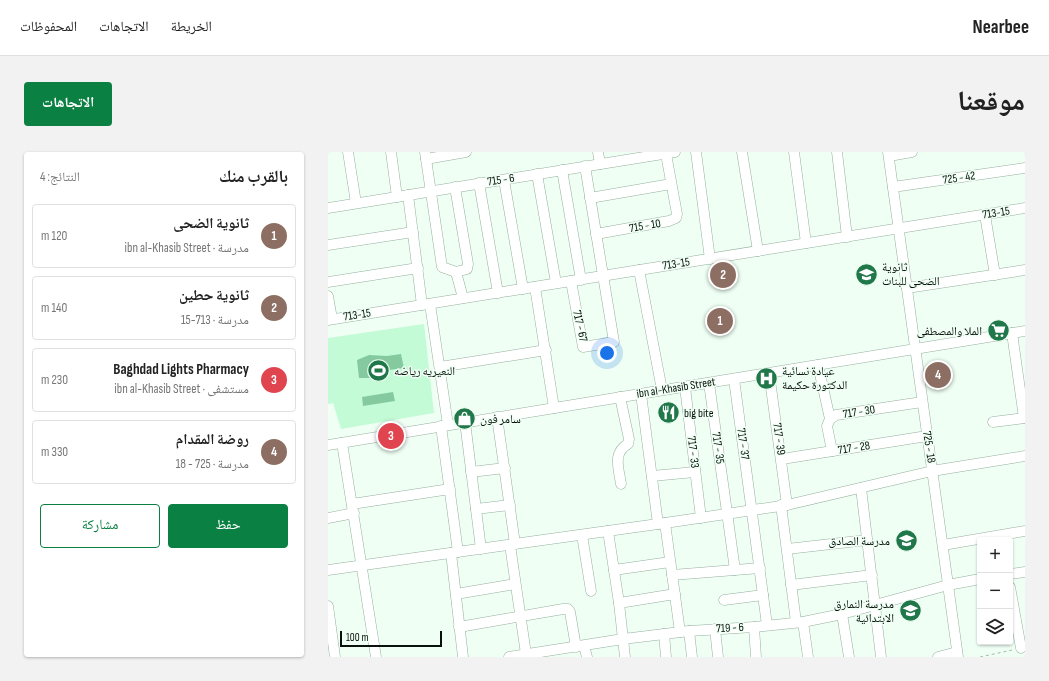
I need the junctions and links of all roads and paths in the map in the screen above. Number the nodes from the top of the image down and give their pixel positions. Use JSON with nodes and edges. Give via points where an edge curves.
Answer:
{"nodes":[{"id":1,"x":348,"y":152,"type":"edge"},
{"id":2,"x":391,"y":152,"type":"edge"},
{"id":3,"x":466,"y":152,"type":"edge"},
{"id":4,"x":598,"y":152,"type":"edge"},
{"id":5,"x":696,"y":152,"type":"edge"},
{"id":6,"x":742,"y":152,"type":"edge"},
{"id":7,"x":794,"y":152,"type":"edge"},
{"id":8,"x":837,"y":152,"type":"edge"},
{"id":9,"x":912,"y":152,"type":"edge"},
{"id":10,"x":670,"y":153,"type":"edge"},
{"id":11,"x":888,"y":154,"type":"edge"},
{"id":12,"x":426,"y":155,"type":"edge"},
{"id":13,"x":600,"y":164,"type":"junction"},
{"id":14,"x":585,"y":166,"type":"junction"},
{"id":15,"x":1025,"y":168,"type":"edge"},
{"id":16,"x":562,"y":170,"type":"junction"},
{"id":17,"x":537,"y":174,"type":"junction"},
{"id":18,"x":504,"y":180,"type":"junction"},
{"id":19,"x":479,"y":184,"type":"junction"},
{"id":20,"x":671,"y":184,"type":"junction"},
{"id":21,"x":455,"y":187,"type":"junction"},
{"id":22,"x":893,"y":187,"type":"junction"},
{"id":23,"x":431,"y":191,"type":"junction"},
{"id":24,"x":408,"y":195,"type":"junction"},
{"id":25,"x":397,"y":197,"type":"junction"},
{"id":26,"x":590,"y":198,"type":"junction"},
{"id":27,"x":356,"y":203,"type":"junction"},
{"id":28,"x":328,"y":208,"type":"edge"},
{"id":29,"x":1025,"y":208,"type":"edge"},
{"id":30,"x":985,"y":215,"type":"junction"},
{"id":31,"x":899,"y":228,"type":"junction"},
{"id":32,"x":413,"y":232,"type":"junction"},
{"id":33,"x":596,"y":234,"type":"junction"},
{"id":34,"x":847,"y":237,"type":"junction"},
{"id":35,"x":806,"y":244,"type":"junction"},
{"id":36,"x":328,"y":245,"type":"edge"},
{"id":37,"x":758,"y":251,"type":"junction"},
{"id":38,"x":710,"y":259,"type":"junction"},
{"id":39,"x":418,"y":268,"type":"junction"},
{"id":40,"x":639,"y":270,"type":"junction"},
{"id":41,"x":1025,"y":270,"type":"edge"},
{"id":42,"x":456,"y":272,"type":"junction"},
{"id":43,"x":995,"y":275,"type":"junction"},
{"id":44,"x":603,"y":276,"type":"junction"},
{"id":45,"x":576,"y":280,"type":"junction"},
{"id":46,"x":328,"y":282,"type":"edge"},
{"id":47,"x":556,"y":284,"type":"junction"},
{"id":48,"x":535,"y":287,"type":"junction"},
{"id":49,"x":907,"y":288,"type":"junction"},
{"id":50,"x":523,"y":289,"type":"junction"},
{"id":51,"x":498,"y":293,"type":"junction"},
{"id":52,"x":328,"y":296,"type":"edge"},
{"id":53,"x":463,"y":298,"type":"junction"},
{"id":54,"x":426,"y":304,"type":"junction"},
{"id":55,"x":330,"y":320,"type":"edge"},
{"id":56,"x":1025,"y":331,"type":"edge"},
{"id":57,"x":1012,"y":333,"type":"junction"},
{"id":58,"x":916,"y":349,"type":"junction"},
{"id":59,"x":546,"y":350,"type":"junction"},
{"id":60,"x":818,"y":365,"type":"junction"},
{"id":61,"x":440,"y":366,"type":"junction"},
{"id":62,"x":769,"y":373,"type":"junction"},
{"id":63,"x":734,"y":379,"type":"junction"},
{"id":64,"x":708,"y":383,"type":"junction"},
{"id":65,"x":685,"y":387,"type":"junction"},
{"id":66,"x":662,"y":390,"type":"junction"},
{"id":67,"x":641,"y":394,"type":"junction"},
{"id":68,"x":620,"y":397,"type":"junction"},
{"id":69,"x":922,"y":402,"type":"junction"},
{"id":70,"x":554,"y":408,"type":"junction"},
{"id":71,"x":497,"y":417,"type":"junction"},
{"id":72,"x":830,"y":418,"type":"junction"},
{"id":73,"x":1025,"y":418,"type":"edge"},
{"id":74,"x":465,"y":422,"type":"junction"},
{"id":75,"x":993,"y":422,"type":"dead end"},
{"id":76,"x":445,"y":426,"type":"junction"},
{"id":77,"x":927,"y":436,"type":"junction"},
{"id":78,"x":342,"y":442,"type":"junction"},
{"id":79,"x":328,"y":445,"type":"edge"},
{"id":80,"x":832,"y":451,"type":"junction"},
{"id":81,"x":1025,"y":456,"type":"edge"},
{"id":82,"x":782,"y":459,"type":"junction"},
{"id":83,"x":505,"y":468,"type":"junction"},
{"id":84,"x":932,"y":471,"type":"junction"},
{"id":85,"x":471,"y":472,"type":"junction"},
{"id":86,"x":695,"y":472,"type":"junction"},
{"id":87,"x":652,"y":476,"type":"junction"},
{"id":88,"x":621,"y":484,"type":"dead end"},
{"id":89,"x":861,"y":488,"type":"junction"},
{"id":90,"x":450,"y":489,"type":"junction"},
{"id":91,"x":510,"y":505,"type":"junction"},
{"id":92,"x":784,"y":505,"type":"junction"},
{"id":93,"x":353,"y":509,"type":"junction"},
{"id":94,"x":476,"y":509,"type":"junction"},
{"id":95,"x":752,"y":510,"type":"junction"},
{"id":96,"x":726,"y":513,"type":"junction"},
{"id":97,"x":328,"y":518,"type":"edge"},
{"id":98,"x":701,"y":518,"type":"junction"},
{"id":99,"x":661,"y":524,"type":"junction"},
{"id":100,"x":608,"y":531,"type":"junction"},
{"id":101,"x":1025,"y":531,"type":"edge"},
{"id":102,"x":582,"y":535,"type":"junction"},
{"id":103,"x":867,"y":540,"type":"junction"},
{"id":104,"x":512,"y":544,"type":"junction"},
{"id":105,"x":943,"y":545,"type":"junction"},
{"id":106,"x":481,"y":549,"type":"junction"},
{"id":107,"x":787,"y":549,"type":"junction"},
{"id":108,"x":455,"y":552,"type":"junction"},
{"id":109,"x":670,"y":562,"type":"junction"},
{"id":110,"x":362,"y":566,"type":"junction"},
{"id":111,"x":760,"y":568,"type":"junction"},
{"id":112,"x":328,"y":570,"type":"edge"},
{"id":113,"x":614,"y":570,"type":"junction"},
{"id":114,"x":735,"y":570,"type":"junction"},
{"id":115,"x":1025,"y":572,"type":"edge"},
{"id":116,"x":1013,"y":574,"type":"edge"},
{"id":117,"x":672,"y":575,"type":"junction"},
{"id":118,"x":872,"y":575,"type":"junction"},
{"id":119,"x":977,"y":580,"type":"edge"},
{"id":120,"x":515,"y":584,"type":"junction"},
{"id":121,"x":791,"y":585,"type":"junction"},
{"id":122,"x":948,"y":585,"type":"junction"},
{"id":123,"x":591,"y":590,"type":"dead end"},
{"id":124,"x":456,"y":594,"type":"junction"},
{"id":125,"x":675,"y":594,"type":"junction"},
{"id":126,"x":763,"y":595,"type":"junction"},
{"id":127,"x":724,"y":600,"type":"dead end"},
{"id":128,"x":619,"y":603,"type":"junction"},
{"id":129,"x":1013,"y":604,"type":"edge"},
{"id":130,"x":328,"y":606,"type":"edge"},
{"id":131,"x":875,"y":606,"type":"junction"},
{"id":132,"x":842,"y":614,"type":"junction"},
{"id":133,"x":520,"y":616,"type":"junction"},
{"id":134,"x":800,"y":622,"type":"junction"},
{"id":135,"x":767,"y":626,"type":"junction"},
{"id":136,"x":459,"y":627,"type":"junction"},
{"id":137,"x":754,"y":627,"type":"junction"},
{"id":138,"x":716,"y":629,"type":"junction"},
{"id":139,"x":684,"y":632,"type":"junction"},
{"id":140,"x":664,"y":634,"type":"junction"},
{"id":141,"x":623,"y":639,"type":"junction"},
{"id":142,"x":580,"y":646,"type":"junction"},
{"id":143,"x":1021,"y":648,"type":"joint"},
{"id":144,"x":526,"y":654,"type":"junction"},
{"id":145,"x":958,"y":654,"type":"edge"},
{"id":146,"x":335,"y":657,"type":"edge"},
{"id":147,"x":376,"y":657,"type":"edge"},
{"id":148,"x":463,"y":657,"type":"edge"},
{"id":149,"x":509,"y":657,"type":"edge"},
{"id":150,"x":587,"y":657,"type":"edge"},
{"id":151,"x":625,"y":657,"type":"edge"},
{"id":152,"x":666,"y":657,"type":"edge"},
{"id":153,"x":692,"y":657,"type":"edge"},
{"id":154,"x":718,"y":657,"type":"edge"},
{"id":155,"x":756,"y":657,"type":"edge"},
{"id":156,"x":808,"y":657,"type":"edge"},
{"id":157,"x":849,"y":657,"type":"edge"},
{"id":158,"x":881,"y":657,"type":"edge"},
{"id":159,"x":938,"y":657,"type":"edge"},
{"id":160,"x":980,"y":657,"type":"edge"}],
"edges":[{"from":1,"to":27,"type":"street"},
{"from":2,"to":25,"type":"street"},
{"from":3,"to":12,"type":"street"},
{"from":4,"to":13,"type":"street"},
{"from":5,"to":38,"type":"street"},
{"from":6,"to":37,"type":"street"},
{"from":7,"to":35,"type":"street"},
{"from":8,"to":34,"type":"street"},
{"from":9,"to":11,"type":"street"},
{"from":10,"to":13,"type":"street","name":"715 - 6"},
{"from":10,"to":20,"type":"street","name":"715 - 10"},
{"from":11,"to":22,"type":"street","name":"725 - 18"},
{"from":12,"to":23,"type":"street"},
{"from":13,"to":14,"type":"street","name":"715 - 6"},
{"from":14,"to":16,"type":"street","name":"715 - 6"},
{"from":14,"to":26,"type":"street"},
{"from":15,"to":22,"type":"street","name":"725 - 42"},
{"from":16,"to":17,"type":"street","name":"715 - 6"},
{"from":16,"to":45,"type":"street"},
{"from":17,"to":18,"type":"street","name":"715 - 6"},
{"from":17,"to":47,"type":"street"},
{"from":18,"to":19,"type":"street","name":"715 - 6"},
{"from":18,"to":50,"type":"street"},
{"from":19,"to":21,"type":"street","name":"715 - 6"},
{"from":19,"to":51,"type":"street"},
{"from":20,"to":26,"type":"street"},
{"from":20,"to":33,"type":"street","name":"715 - 10","via":[[676,218],[669,222]]},
{"from":21,"to":23,"type":"street","name":"715 - 6"},
{"from":21,"to":42,"type":"street","via":[[468,264],[467,269]]},
{"from":22,"to":31,"type":"street","name":"725 - 18"},
{"from":23,"to":24,"type":"street","name":"715 - 6"},
{"from":23,"to":42,"type":"street","via":[[442,267]]},
{"from":24,"to":25,"type":"street","name":"715 - 6"},
{"from":24,"to":32,"type":"street"},
{"from":25,"to":27,"type":"street","name":"715 - 6"},
{"from":26,"to":33,"type":"street"},
{"from":27,"to":28,"type":"street","name":"715 - 6"},
{"from":29,"to":30,"type":"street","name":"713-15"},
{"from":30,"to":31,"type":"street","name":"713-15"},
{"from":30,"to":43,"type":"street"},
{"from":31,"to":34,"type":"street","name":"713-15"},
{"from":31,"to":49,"type":"street","name":"725 - 18"},
{"from":32,"to":36,"type":"street"},
{"from":32,"to":39,"type":"street"},
{"from":33,"to":44,"type":"street"},
{"from":34,"to":35,"type":"street","name":"713-15"},
{"from":35,"to":37,"type":"street","name":"713-15"},
{"from":37,"to":38,"type":"street","name":"713-15"},
{"from":38,"to":40,"type":"street","name":"713-15"},
{"from":39,"to":46,"type":"street"},
{"from":39,"to":54,"type":"street"},
{"from":40,"to":44,"type":"street","name":"713-15"},
{"from":40,"to":66,"type":"street"},
{"from":41,"to":43,"type":"street"},
{"from":42,"to":53,"type":"street"},
{"from":43,"to":49,"type":"street"},
{"from":44,"to":45,"type":"street","name":"713-15"},
{"from":44,"to":45,"type":"street","name":"717 - 67","via":[[614,342],[583,347]]},
{"from":45,"to":47,"type":"street","name":"713-15"},
{"from":47,"to":48,"type":"street","name":"713-15"},
{"from":48,"to":50,"type":"street","name":"713-15"},
{"from":48,"to":59,"type":"street"},
{"from":49,"to":58,"type":"street","name":"725 - 18"},
{"from":50,"to":51,"type":"street","name":"713-15"},
{"from":51,"to":53,"type":"street","name":"713-15"},
{"from":52,"to":55,"type":"street"},
{"from":53,"to":54,"type":"street","name":"713-15"},
{"from":54,"to":55,"type":"street","name":"713-15"},
{"from":54,"to":61,"type":"street"},
{"from":56,"to":57,"type":"street","name":"ibn al-Khasib Street"},
{"from":57,"to":58,"type":"street","name":"ibn al-Khasib Street"},
{"from":57,"to":73,"type":"street"},
{"from":58,"to":60,"type":"street","name":"ibn al-Khasib Street"},
{"from":58,"to":69,"type":"street","name":"725 - 18"},
{"from":59,"to":61,"type":"street"},
{"from":59,"to":70,"type":"street"},
{"from":60,"to":62,"type":"street","name":"ibn al-Khasib Street"},
{"from":60,"to":72,"type":"street"},
{"from":61,"to":76,"type":"street"},
{"from":62,"to":63,"type":"street","name":"ibn al-Khasib Street"},
{"from":62,"to":82,"type":"street","name":"717 - 39"},
{"from":63,"to":64,"type":"street","name":"ibn al-Khasib Street"},
{"from":63,"to":95,"type":"street","name":"717 - 37"},
{"from":64,"to":65,"type":"street","name":"ibn al-Khasib Street"},
{"from":64,"to":96,"type":"street","name":"717 - 35"},
{"from":65,"to":66,"type":"street","name":"ibn al-Khasib Street"},
{"from":65,"to":86,"type":"street","name":"717 - 33"},
{"from":66,"to":67,"type":"street","name":"ibn al-Khasib Street"},
{"from":67,"to":68,"type":"street","name":"ibn al-Khasib Street"},
{"from":67,"to":87,"type":"street"},
{"from":68,"to":70,"type":"street","name":"ibn al-Khasib Street"},
{"from":68,"to":88,"type":"street","via":[[629,439],[628,444],[618,453]]},
{"from":69,"to":72,"type":"street","name":"717 - 30"},
{"from":69,"to":77,"type":"street","name":"725 - 18"},
{"from":70,"to":71,"type":"street","name":"ibn al-Khasib Street"},
{"from":71,"to":74,"type":"street","name":"ibn al-Khasib Street"},
{"from":71,"to":83,"type":"street"},
{"from":72,"to":80,"type":"street","name":"717 - 30","via":[[827,426]]},
{"from":73,"to":75,"type":"street"},
{"from":74,"to":76,"type":"street","name":"ibn al-Khasib Street"},
{"from":74,"to":85,"type":"street"},
{"from":76,"to":78,"type":"street","name":"ibn al-Khasib Street"},
{"from":76,"to":90,"type":"street"},
{"from":77,"to":80,"type":"street","name":"717 - 28"},
{"from":77,"to":84,"type":"street","name":"725 - 18"},
{"from":78,"to":79,"type":"street","name":"ibn al-Khasib Street"},
{"from":78,"to":93,"type":"street"},
{"from":80,"to":82,"type":"street","name":"717 - 28"},
{"from":81,"to":84,"type":"street"},
{"from":82,"to":92,"type":"street","name":"717 - 39"},
{"from":83,"to":85,"type":"street"},
{"from":83,"to":91,"type":"street"},
{"from":84,"to":89,"type":"street"},
{"from":84,"to":105,"type":"street","name":"725 - 18"},
{"from":85,"to":94,"type":"street"},
{"from":86,"to":87,"type":"street"},
{"from":86,"to":98,"type":"street","name":"717 - 33"},
{"from":87,"to":99,"type":"street"},
{"from":89,"to":92,"type":"street"},
{"from":89,"to":103,"type":"street"},
{"from":90,"to":93,"type":"street"},
{"from":90,"to":108,"type":"street"},
{"from":91,"to":94,"type":"street"},
{"from":91,"to":104,"type":"street"},
{"from":92,"to":95,"type":"street"},
{"from":92,"to":107,"type":"street","name":"717 - 39"},
{"from":93,"to":97,"type":"street"},
{"from":93,"to":110,"type":"street"},
{"from":94,"to":106,"type":"street"},
{"from":95,"to":96,"type":"street"},
{"from":95,"to":111,"type":"street","name":"717 - 37"},
{"from":96,"to":98,"type":"street"},
{"from":96,"to":114,"type":"street","name":"717 - 35"},
{"from":98,"to":99,"type":"street"},
{"from":99,"to":100,"type":"street"},
{"from":99,"to":109,"type":"street"},
{"from":100,"to":102,"type":"street"},
{"from":100,"to":113,"type":"street"},
{"from":101,"to":105,"type":"street"},
{"from":102,"to":104,"type":"street"},
{"from":102,"to":123,"type":"street"},
{"from":103,"to":107,"type":"street"},
{"from":103,"to":118,"type":"street"},
{"from":104,"to":106,"type":"street"},
{"from":104,"to":120,"type":"street"},
{"from":105,"to":122,"type":"street","name":"725 - 18"},
{"from":106,"to":108,"type":"street"},
{"from":107,"to":121,"type":"street","name":"717 - 39"},
{"from":108,"to":110,"type":"street"},
{"from":108,"to":124,"type":"street"},
{"from":109,"to":113,"type":"street"},
{"from":109,"to":117,"type":"street"},
{"from":110,"to":112,"type":"street"},
{"from":110,"to":147,"type":"street"},
{"from":111,"to":114,"type":"street"},
{"from":111,"to":126,"type":"street","name":"717 - 37"},
{"from":113,"to":128,"type":"street"},
{"from":114,"to":117,"type":"street"},
{"from":115,"to":116,"type":"street"},
{"from":117,"to":125,"type":"street"},
{"from":118,"to":121,"type":"street"},
{"from":118,"to":131,"type":"street"},
{"from":119,"to":122,"type":"street","name":"719 - 6"},
{"from":120,"to":124,"type":"street"},
{"from":120,"to":133,"type":"street"},
{"from":121,"to":134,"type":"street","name":"717 - 39"},
{"from":122,"to":131,"type":"street","name":"719 - 6"},
{"from":122,"to":145,"type":"street","name":"725 - 18"},
{"from":124,"to":136,"type":"street"},
{"from":125,"to":128,"type":"street"},
{"from":125,"to":139,"type":"street"},
{"from":126,"to":127,"type":"street"},
{"from":126,"to":135,"type":"street","name":"717 - 37"},
{"from":128,"to":141,"type":"street"},
{"from":129,"to":143,"type":"street"},
{"from":130,"to":146,"type":"street"},
{"from":131,"to":132,"type":"street","name":"719 - 6"},
{"from":131,"to":158,"type":"street"},
{"from":132,"to":134,"type":"street","name":"719 - 6"},
{"from":132,"to":157,"type":"street"},
{"from":133,"to":136,"type":"street"},
{"from":133,"to":142,"type":"street","via":[[568,609]]},
{"from":133,"to":144,"type":"street"},
{"from":134,"to":135,"type":"street","name":"719 - 6"},
{"from":134,"to":156,"type":"street","name":"717 - 39"},
{"from":135,"to":137,"type":"street","name":"719 - 6"},
{"from":136,"to":148,"type":"street"},
{"from":137,"to":138,"type":"street","name":"719 - 6"},
{"from":137,"to":155,"type":"street"},
{"from":138,"to":139,"type":"street","name":"719 - 6"},
{"from":138,"to":154,"type":"street"},
{"from":139,"to":140,"type":"street","name":"719 - 6"},
{"from":139,"to":153,"type":"street"},
{"from":140,"to":141,"type":"street","name":"719 - 6"},
{"from":140,"to":152,"type":"street"},
{"from":141,"to":142,"type":"street","name":"719 - 6"},
{"from":141,"to":151,"type":"street"},
{"from":142,"to":144,"type":"street","name":"719 - 6"},
{"from":142,"to":150,"type":"street"},
{"from":143,"to":160,"type":"path"},
{"from":144,"to":149,"type":"street","name":"719 - 6"},
{"from":145,"to":159,"type":"street"}]}
